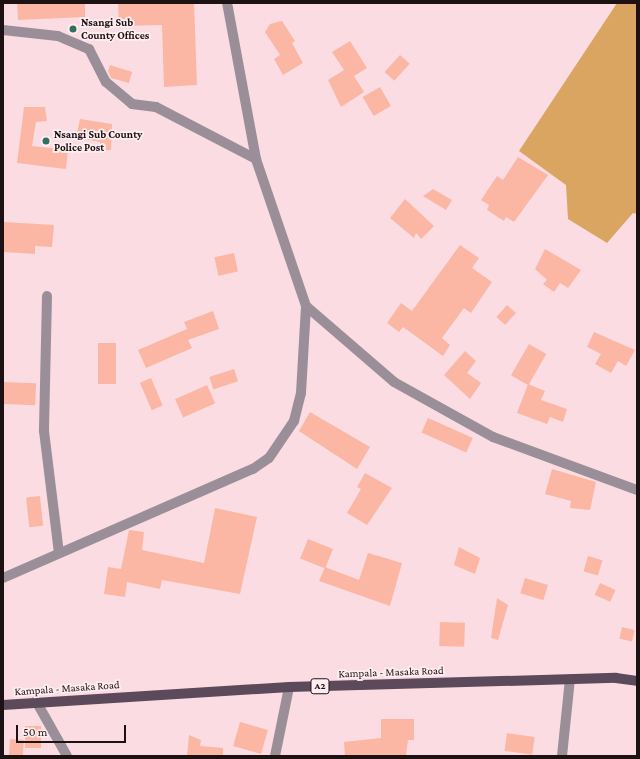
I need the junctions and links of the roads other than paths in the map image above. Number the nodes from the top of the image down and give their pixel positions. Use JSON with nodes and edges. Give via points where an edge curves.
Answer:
{"nodes":[{"id":1,"x":227,"y":3,"type":"edge"},
{"id":2,"x":3,"y":30,"type":"edge"},
{"id":3,"x":256,"y":159,"type":"junction"},
{"id":4,"x":47,"y":296,"type":"dead end"},
{"id":5,"x":306,"y":306,"type":"junction"},
{"id":6,"x":637,"y":490,"type":"edge"},
{"id":7,"x":60,"y":553,"type":"junction"},
{"id":8,"x":3,"y":578,"type":"edge"},
{"id":9,"x":570,"y":679,"type":"junction"},
{"id":10,"x":637,"y":681,"type":"edge"},
{"id":11,"x":289,"y":687,"type":"junction"},
{"id":12,"x":36,"y":701,"type":"junction"},
{"id":13,"x":3,"y":705,"type":"edge"},
{"id":14,"x":67,"y":756,"type":"edge"},
{"id":15,"x":275,"y":756,"type":"edge"},
{"id":16,"x":562,"y":756,"type":"edge"}],
"edges":[{"from":1,"to":3,"type":"street"},
{"from":2,"to":3,"type":"street","via":[[58,36],[89,49],[106,82],[132,104],[156,107]]},
{"from":3,"to":5,"type":"street"},
{"from":4,"to":7,"type":"street","via":[[44,430]]},
{"from":5,"to":6,"type":"street","via":[[394,382],[480,430]]},
{"from":5,"to":7,"type":"street","via":[[301,393],[294,421],[269,458],[253,469]]},
{"from":7,"to":8,"type":"street"},
{"from":9,"to":10,"type":"main road","name":"Kampala - Masaka Road","number":"A2","via":[[616,678]]},
{"from":9,"to":11,"type":"main road","name":"Kampala - Masaka Road","number":"A2"},
{"from":9,"to":16,"type":"street"},
{"from":11,"to":12,"type":"main road","name":"Kampala - Masaka Road","number":"A2"},
{"from":11,"to":15,"type":"street"},
{"from":12,"to":13,"type":"main road","name":"Kampala - Masaka Road","number":"A2"},
{"from":12,"to":14,"type":"street"}]}
